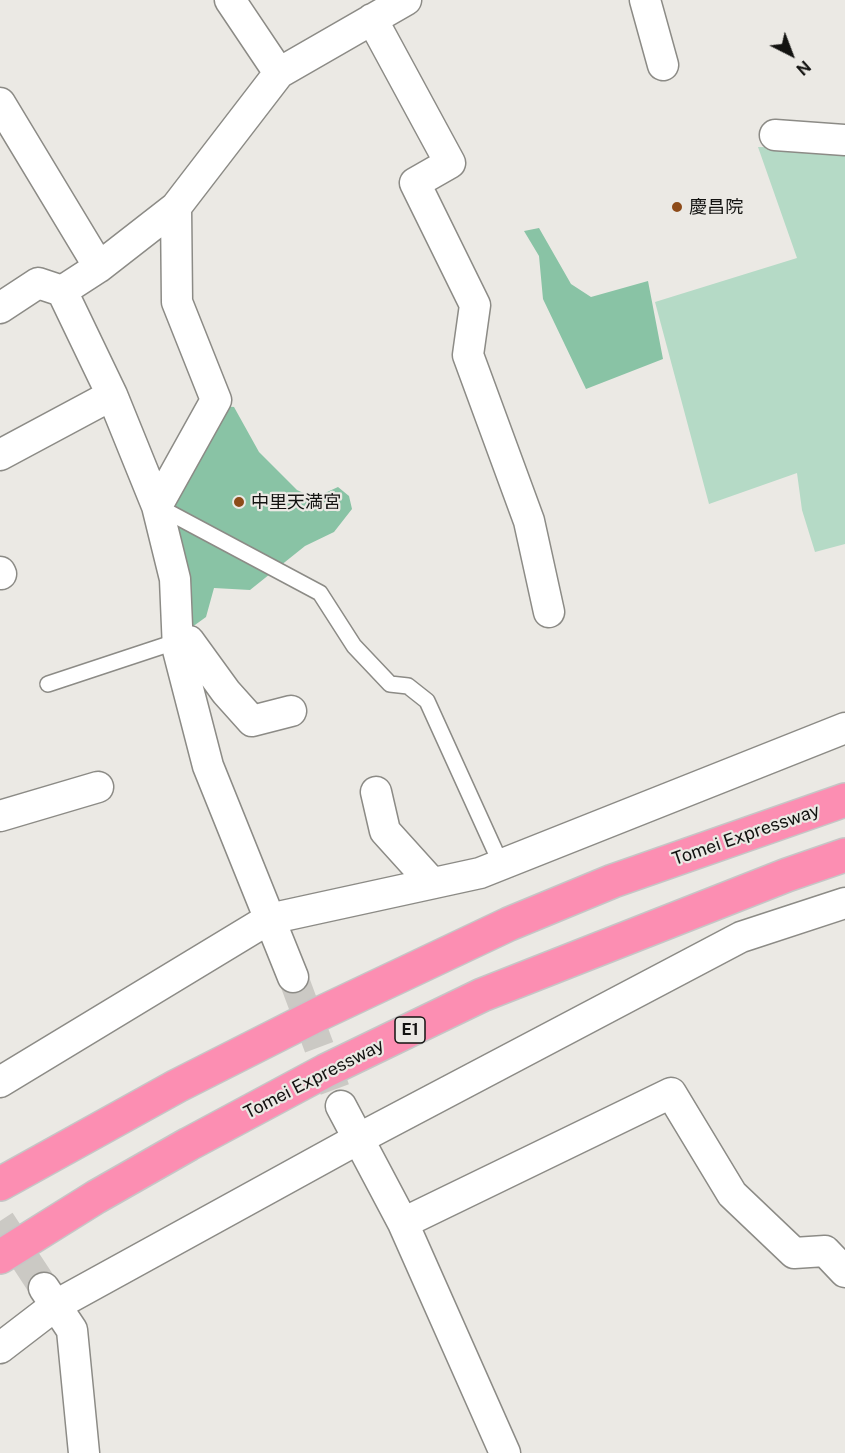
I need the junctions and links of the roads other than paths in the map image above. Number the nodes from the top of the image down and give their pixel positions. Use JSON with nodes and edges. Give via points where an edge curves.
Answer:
{"nodes":[{"id":1,"x":230,"y":0,"type":"edge"},
{"id":2,"x":406,"y":0,"type":"edge"},
{"id":3,"x":645,"y":0,"type":"edge"},
{"id":4,"x":372,"y":19,"type":"junction"},
{"id":5,"x":663,"y":65,"type":"dead end"},
{"id":6,"x":279,"y":73,"type":"junction"},
{"id":7,"x":0,"y":102,"type":"edge"},
{"id":8,"x":775,"y":135,"type":"dead end"},
{"id":9,"x":845,"y":140,"type":"edge"},
{"id":10,"x":176,"y":207,"type":"junction"},
{"id":11,"x":99,"y":267,"type":"junction"},
{"id":12,"x":62,"y":291,"type":"junction"},
{"id":13,"x":0,"y":308,"type":"edge"},
{"id":14,"x":112,"y":395,"type":"junction"},
{"id":15,"x":0,"y":456,"type":"edge"},
{"id":16,"x":157,"y":506,"type":"junction"},
{"id":17,"x":549,"y":612,"type":"dead end"},
{"id":18,"x":178,"y":640,"type":"junction"},
{"id":19,"x":48,"y":684,"type":"dead end"},
{"id":20,"x":291,"y":711,"type":"dead end"},
{"id":21,"x":845,"y":728,"type":"edge"},
{"id":22,"x":98,"y":787,"type":"dead end"},
{"id":23,"x":376,"y":792,"type":"dead end"},
{"id":24,"x":845,"y":800,"type":"edge"},
{"id":25,"x":0,"y":816,"type":"edge"},
{"id":26,"x":845,"y":855,"type":"edge"},
{"id":27,"x":501,"y":864,"type":"junction"},
{"id":28,"x":432,"y":883,"type":"junction"},
{"id":29,"x":845,"y":903,"type":"edge"},
{"id":30,"x":269,"y":919,"type":"junction"},
{"id":31,"x":293,"y":977,"type":"tunnel mouth"},
{"id":32,"x":0,"y":1080,"type":"edge"},
{"id":33,"x":341,"y":1106,"type":"tunnel mouth"},
{"id":34,"x":358,"y":1139,"type":"junction"},
{"id":35,"x":0,"y":1184,"type":"edge"},
{"id":36,"x":96,"y":1197,"type":"junction"},
{"id":37,"x":403,"y":1223,"type":"junction"},
{"id":38,"x":0,"y":1257,"type":"edge"},
{"id":39,"x":845,"y":1272,"type":"edge"},
{"id":40,"x":0,"y":1273,"type":"edge"},
{"id":41,"x":50,"y":1297,"type":"junction"},
{"id":42,"x":0,"y":1348,"type":"edge"},
{"id":43,"x":84,"y":1453,"type":"edge"},
{"id":44,"x":505,"y":1453,"type":"edge"}],
"edges":[{"from":1,"to":6,"type":"street"},
{"from":2,"to":4,"type":"street"},
{"from":3,"to":5,"type":"street"},
{"from":4,"to":6,"type":"street"},
{"from":4,"to":17,"type":"street","via":[[450,163],[415,183],[476,305],[468,355],[529,521]]},
{"from":6,"to":10,"type":"street"},
{"from":7,"to":11,"type":"street"},
{"from":8,"to":9,"type":"street"},
{"from":10,"to":11,"type":"street"},
{"from":10,"to":16,"type":"street","via":[[177,302],[216,400]]},
{"from":11,"to":12,"type":"street"},
{"from":12,"to":13,"type":"street","via":[[38,283]]},
{"from":12,"to":14,"type":"street"},
{"from":14,"to":15,"type":"street"},
{"from":14,"to":16,"type":"street"},
{"from":16,"to":18,"type":"street","via":[[175,579]]},
{"from":16,"to":27,"type":"lane","via":[[320,593],[354,646],[390,684],[408,686],[427,701]]},
{"from":18,"to":19,"type":"lane"},
{"from":18,"to":20,"type":"street","via":[[189,641],[252,721]]},
{"from":18,"to":30,"type":"street","via":[[208,766]]},
{"from":21,"to":27,"type":"street"},
{"from":22,"to":25,"type":"street"},
{"from":23,"to":28,"type":"street","via":[[385,831]]},
{"from":24,"to":35,"type":"highway","name":"Tomei Expressway","via":[[613,881],[509,924],[197,1076]]},
{"from":26,"to":36,"type":"highway","name":"Tomei Expressway","number":"E1","via":[[482,995],[326,1071]]},
{"from":27,"to":28,"type":"street","via":[[480,873]]},
{"from":28,"to":30,"type":"street"},
{"from":29,"to":34,"type":"street","via":[[741,937]]},
{"from":30,"to":31,"type":"street"},
{"from":30,"to":32,"type":"street"},
{"from":33,"to":34,"type":"street"},
{"from":34,"to":37,"type":"street"},
{"from":34,"to":41,"type":"street"},
{"from":36,"to":38,"type":"highway","name":"Tomei Expressway","number":"E1"},
{"from":36,"to":40,"type":"lane"},
{"from":37,"to":39,"type":"street","via":[[671,1093],[732,1194],[794,1253],[825,1251]]},
{"from":37,"to":44,"type":"street"},
{"from":41,"to":42,"type":"street"},
{"from":41,"to":43,"type":"street","via":[[72,1330]]}]}
